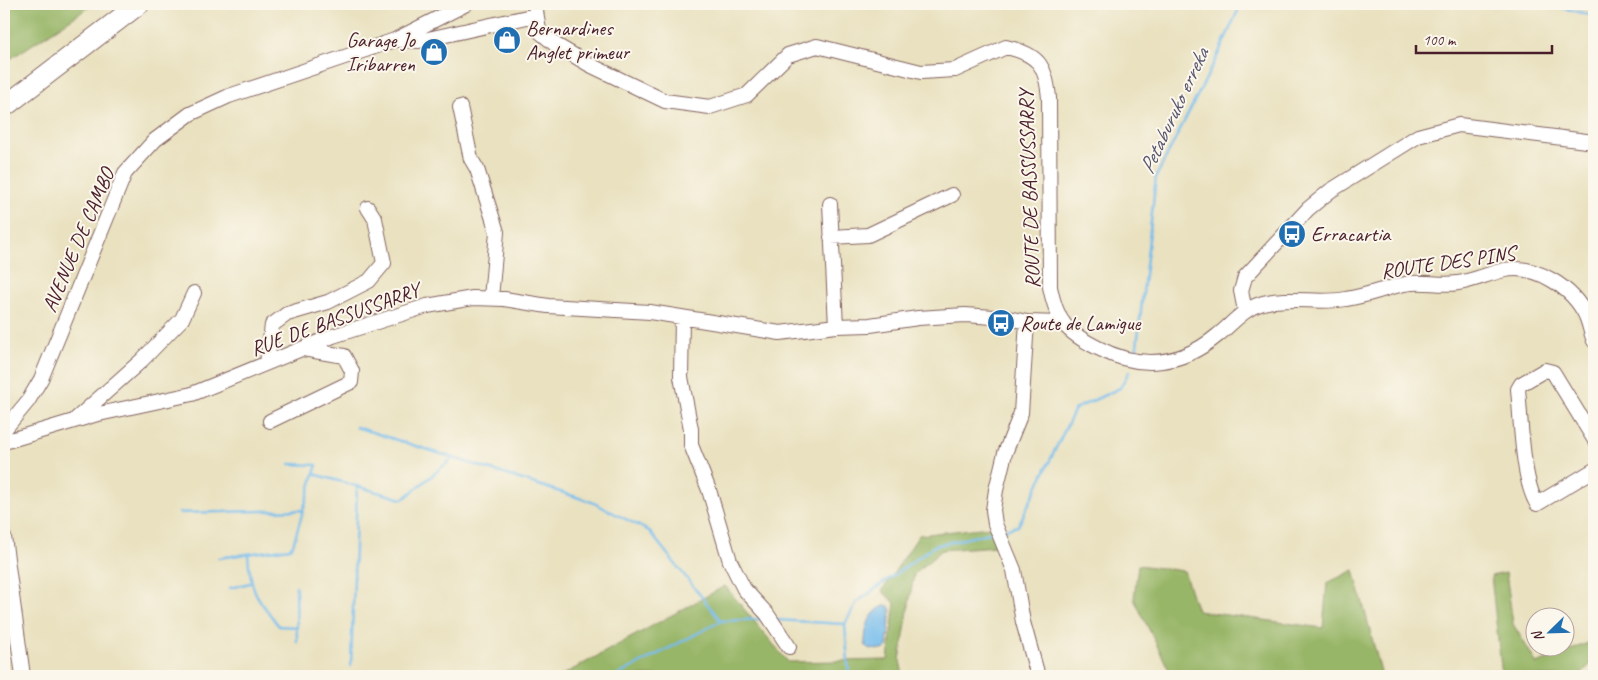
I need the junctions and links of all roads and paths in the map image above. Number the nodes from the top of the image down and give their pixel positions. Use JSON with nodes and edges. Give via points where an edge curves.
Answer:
{"nodes":[{"id":1,"x":119,"y":4,"type":"edge"},
{"id":2,"x":139,"y":4,"type":"edge"},
{"id":3,"x":466,"y":4,"type":"edge"},
{"id":4,"x":535,"y":10,"type":"edge"},
{"id":5,"x":395,"y":40,"type":"junction"},
{"id":6,"x":4,"y":91,"type":"edge"},
{"id":7,"x":4,"y":107,"type":"edge"},
{"id":8,"x":460,"y":108,"type":"dead end"},
{"id":9,"x":1594,"y":142,"type":"edge"},
{"id":10,"x":952,"y":195,"type":"dead end"},
{"id":11,"x":830,"y":204,"type":"dead end"},
{"id":12,"x":368,"y":208,"type":"dead end"},
{"id":13,"x":831,"y":237,"type":"junction"},
{"id":14,"x":194,"y":293,"type":"dead end"},
{"id":15,"x":491,"y":298,"type":"junction"},
{"id":16,"x":1245,"y":311,"type":"junction"},
{"id":17,"x":682,"y":318,"type":"junction"},
{"id":18,"x":1027,"y":322,"type":"junction"},
{"id":19,"x":1062,"y":323,"type":"junction"},
{"id":20,"x":836,"y":326,"type":"junction"},
{"id":21,"x":1594,"y":341,"type":"edge"},
{"id":22,"x":302,"y":349,"type":"junction"},
{"id":23,"x":268,"y":363,"type":"junction"},
{"id":24,"x":74,"y":420,"type":"junction"},
{"id":25,"x":270,"y":421,"type":"dead end"},
{"id":26,"x":4,"y":430,"type":"edge"},
{"id":27,"x":1594,"y":439,"type":"edge"},
{"id":28,"x":4,"y":442,"type":"edge"},
{"id":29,"x":1594,"y":470,"type":"edge"},
{"id":30,"x":4,"y":537,"type":"edge"},
{"id":31,"x":789,"y":647,"type":"dead end"},
{"id":32,"x":23,"y":676,"type":"edge"},
{"id":33,"x":1038,"y":676,"type":"edge"}],
"edges":[{"from":1,"to":6,"type":"highway"},
{"from":2,"to":7,"type":"highway"},
{"from":3,"to":5,"type":"street","name":"AVENUE DE CAMBO"},
{"from":4,"to":5,"type":"street","name":"AVENUE DE CAMBO","via":[[419,40]]},
{"from":4,"to":19,"type":"street","name":"ROUTE DE BASSUSSARRY","via":[[539,31],[590,65],[665,101],[710,107],[747,95],[788,55],[817,46],[921,72],[955,70],[1006,47],[1032,56],[1048,87],[1050,287],[1055,310]]},
{"from":5,"to":26,"type":"street","name":"AVENUE DE CAMBO","via":[[229,96],[190,114],[155,140],[125,173],[41,379]]},
{"from":8,"to":15,"type":"street","via":[[471,159],[497,232]]},
{"from":9,"to":16,"type":"street","via":[[1459,125],[1418,136],[1330,191],[1308,209],[1245,277],[1241,291]]},
{"from":10,"to":13,"type":"street","via":[[868,235]]},
{"from":11,"to":13,"type":"street"},
{"from":12,"to":23,"type":"street","via":[[375,219],[384,262],[369,281],[328,302],[293,311],[272,325]]},
{"from":13,"to":20,"type":"street"},
{"from":14,"to":24,"type":"street","via":[[182,319],[142,360]]},
{"from":15,"to":17,"type":"street","name":"RUE DE BASSUSSARRY","via":[[541,305],[650,312]]},
{"from":15,"to":22,"type":"street","name":"RUE DE BASSUSSARRY","via":[[427,306]]},
{"from":16,"to":19,"type":"street","name":"ROUTE DES PINS","via":[[1200,348],[1171,360],[1151,362],[1130,362],[1114,356],[1077,338]]},
{"from":16,"to":21,"type":"street","name":"ROUTE DES PINS","via":[[1265,303],[1322,303],[1406,284],[1451,284],[1474,281],[1505,270],[1523,270],[1548,278],[1575,300],[1585,315]]},
{"from":17,"to":20,"type":"street","name":"RUE DE BASSUSSARRY","via":[[780,333]]},
{"from":17,"to":31,"type":"street","via":[[681,377],[691,445],[709,490],[730,561],[744,589],[767,614]]},
{"from":18,"to":19,"type":"street"},
{"from":18,"to":20,"type":"street","via":[[965,315]]},
{"from":18,"to":33,"type":"street","via":[[1022,370],[1024,397],[1005,453],[994,510],[996,524],[1014,570],[1023,622]]},
{"from":22,"to":23,"type":"street","name":"RUE DE BASSUSSARRY"},
{"from":22,"to":25,"type":"street","via":[[344,356],[352,371],[351,382]]},
{"from":23,"to":24,"type":"street","name":"RUE DE BASSUSSARRY","via":[[192,394]]},
{"from":24,"to":28,"type":"street","name":"RUE DE BASSUSSARRY"},
{"from":27,"to":29,"type":"street","via":[[1553,372],[1545,370],[1521,384],[1518,389],[1528,480],[1537,504]]},
{"from":30,"to":32,"type":"street"}]}
